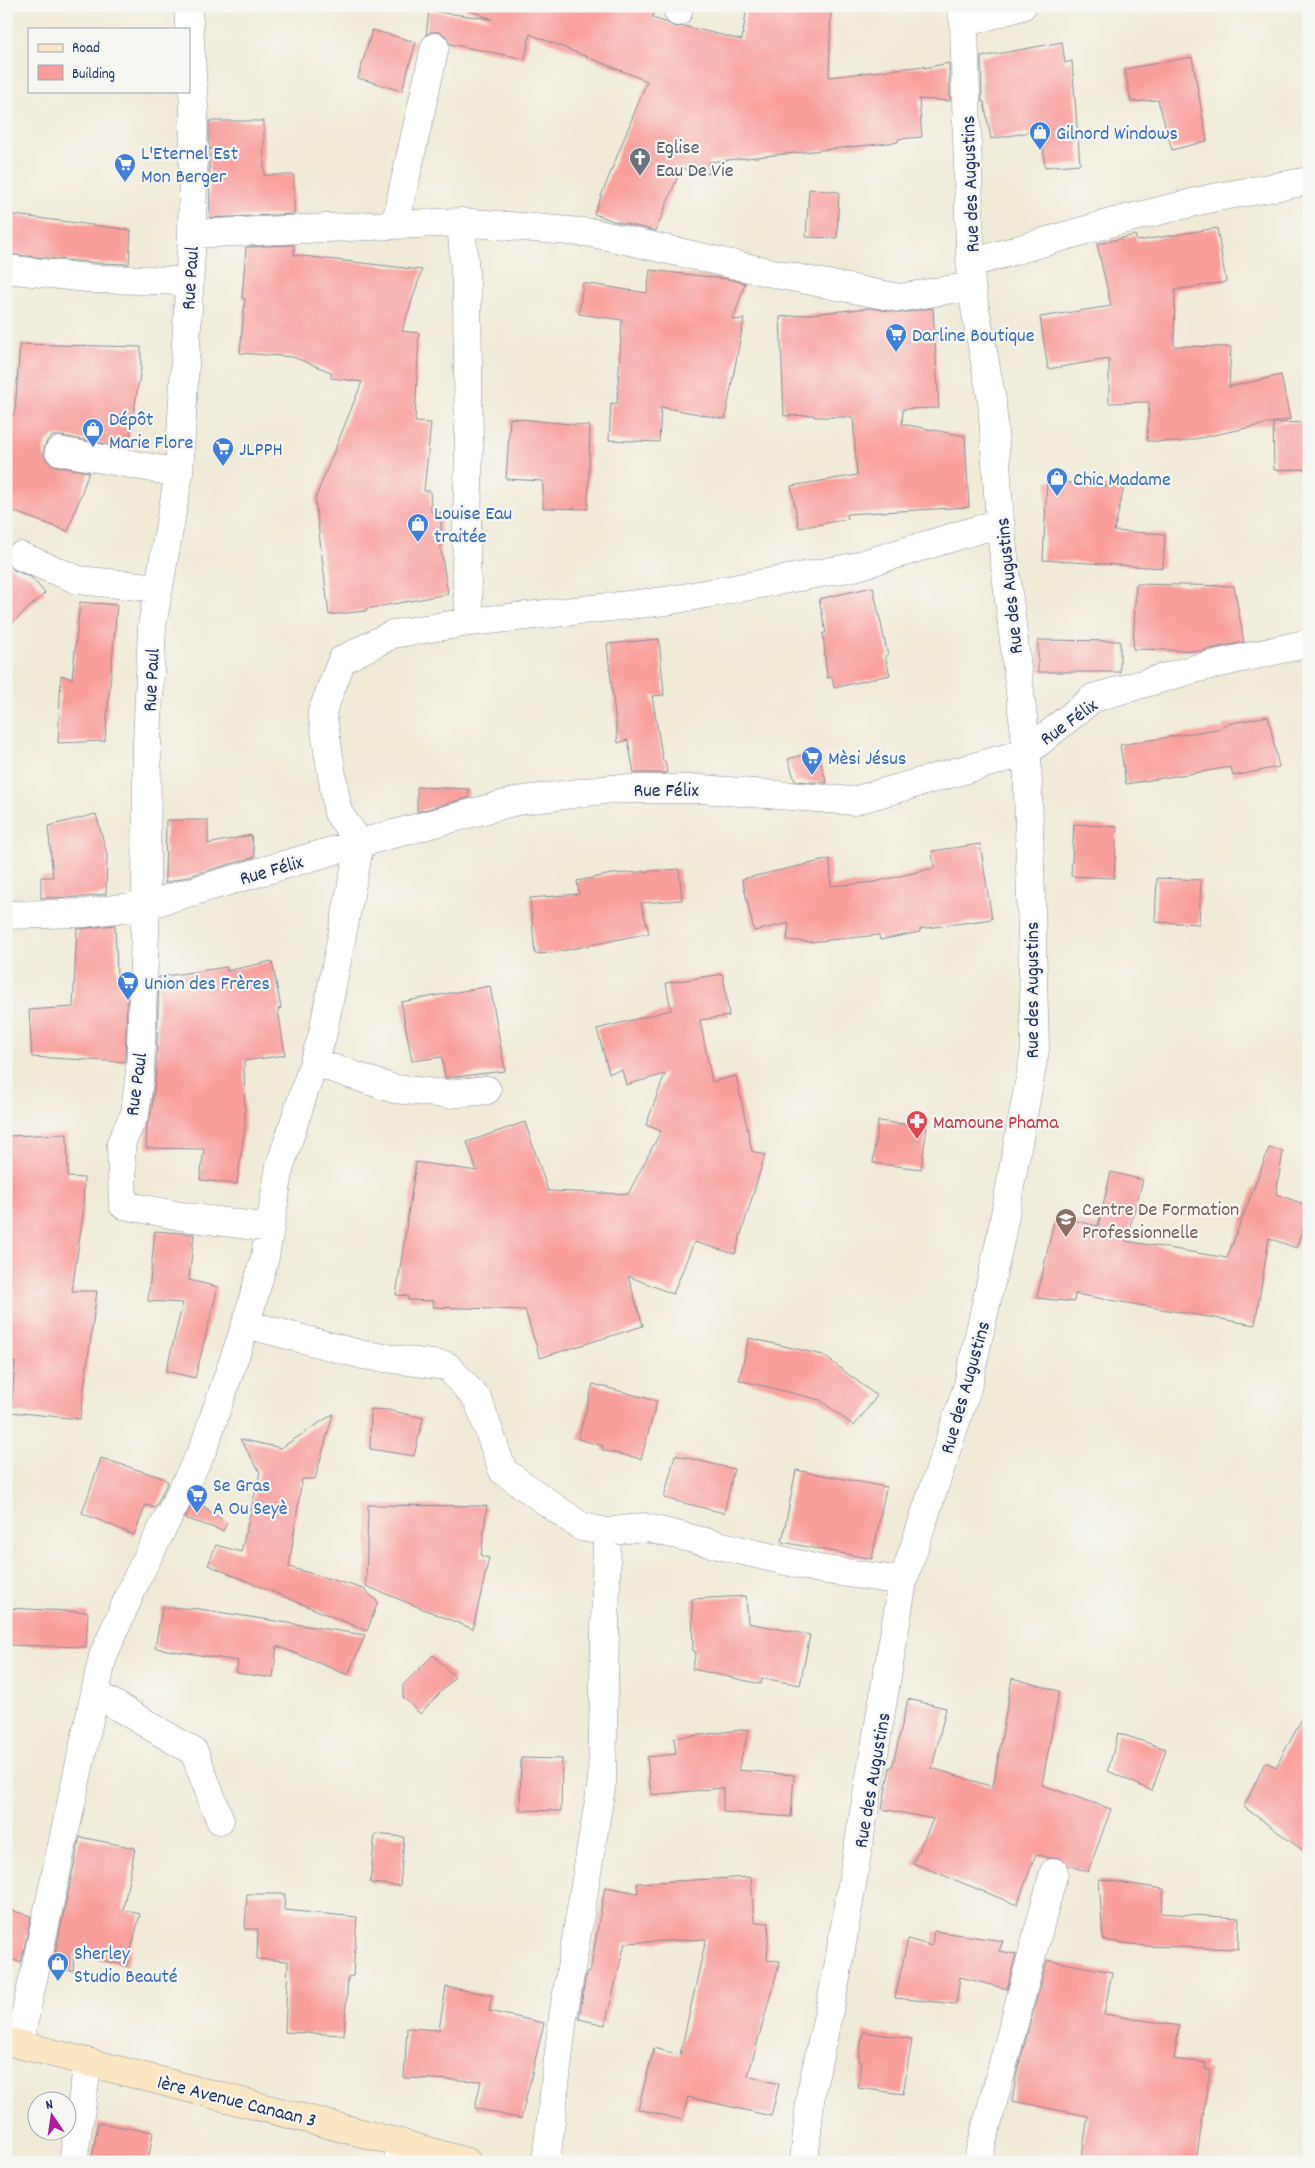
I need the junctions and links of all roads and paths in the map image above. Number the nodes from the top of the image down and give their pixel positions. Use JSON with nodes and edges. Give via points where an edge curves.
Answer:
{"nodes":[{"id":1,"x":188,"y":6,"type":"edge"},
{"id":2,"x":1022,"y":6,"type":"edge"},
{"id":3,"x":963,"y":14,"type":"edge"},
{"id":4,"x":189,"y":28,"type":"edge"},
{"id":5,"x":190,"y":40,"type":"edge"},
{"id":6,"x":435,"y":47,"type":"dead end"},
{"id":7,"x":1309,"y":181,"type":"edge"},
{"id":8,"x":461,"y":222,"type":"junction"},
{"id":9,"x":395,"y":225,"type":"junction"},
{"id":10,"x":192,"y":234,"type":"junction"},
{"id":11,"x":6,"y":269,"type":"edge"},
{"id":12,"x":971,"y":274,"type":"junction"},
{"id":13,"x":188,"y":280,"type":"junction"},
{"id":14,"x":58,"y":451,"type":"dead end"},
{"id":15,"x":180,"y":473,"type":"junction"},
{"id":16,"x":1000,"y":523,"type":"junction"},
{"id":17,"x":20,"y":556,"type":"dead end"},
{"id":18,"x":159,"y":588,"type":"junction"},
{"id":19,"x":470,"y":622,"type":"junction"},
{"id":20,"x":1309,"y":643,"type":"edge"},
{"id":21,"x":1027,"y":752,"type":"junction"},
{"id":22,"x":360,"y":843,"type":"junction"},
{"id":23,"x":146,"y":905,"type":"junction"},
{"id":24,"x":6,"y":915,"type":"edge"},
{"id":25,"x":314,"y":1062,"type":"junction"},
{"id":26,"x":487,"y":1090,"type":"dead end"},
{"id":27,"x":270,"y":1228,"type":"junction"},
{"id":28,"x":246,"y":1324,"type":"junction"},
{"id":29,"x":607,"y":1532,"type":"junction"},
{"id":30,"x":903,"y":1581,"type":"junction"},
{"id":31,"x":95,"y":1692,"type":"junction"},
{"id":32,"x":220,"y":1820,"type":"dead end"},
{"id":33,"x":1054,"y":1872,"type":"dead end"},
{"id":34,"x":13,"y":2043,"type":"edge"},
{"id":35,"x":88,"y":2062,"type":"junction"},
{"id":36,"x":399,"y":2152,"type":"edge"},
{"id":37,"x":74,"y":2162,"type":"edge"},
{"id":38,"x":467,"y":2162,"type":"edge"},
{"id":39,"x":546,"y":2162,"type":"edge"},
{"id":40,"x":804,"y":2162,"type":"edge"},
{"id":41,"x":977,"y":2162,"type":"edge"}],
"edges":[{"from":1,"to":4,"type":"street","name":"Rue Paul"},
{"from":2,"to":3,"type":"street"},
{"from":3,"to":12,"type":"street","name":"Rue des Augustins"},
{"from":5,"to":10,"type":"street","name":"Rue Paul","via":[[194,107]]},
{"from":6,"to":9,"type":"street"},
{"from":7,"to":12,"type":"street","via":[[1212,198],[1114,222]]},
{"from":8,"to":9,"type":"street"},
{"from":8,"to":12,"type":"street","via":[[593,233],[899,298]]},
{"from":8,"to":19,"type":"street","via":[[467,307],[469,444],[466,570]]},
{"from":9,"to":10,"type":"street"},
{"from":10,"to":13,"type":"street","name":"Rue Paul"},
{"from":11,"to":13,"type":"street","via":[[96,279]]},
{"from":12,"to":16,"type":"street","name":"Rue des Augustins","via":[[992,401]]},
{"from":13,"to":15,"type":"street","name":"Rue Paul"},
{"from":14,"to":15,"type":"street"},
{"from":15,"to":18,"type":"street","name":"Rue Paul"},
{"from":16,"to":19,"type":"street","via":[[854,567],[666,601]]},
{"from":16,"to":21,"type":"street","name":"Rue des Augustins"},
{"from":17,"to":18,"type":"street","via":[[78,580]]},
{"from":18,"to":23,"type":"street","name":"Rue Paul","via":[[152,626]]},
{"from":19,"to":22,"type":"street","via":[[393,634],[342,660],[322,712],[338,813]]},
{"from":20,"to":21,"type":"street","name":"Rue Félix","via":[[1198,668],[1093,698]]},
{"from":21,"to":22,"type":"street","name":"Rue Félix","via":[[853,800],[702,789],[611,789],[517,801]]},
{"from":21,"to":30,"type":"street","name":"Rue des Augustins","via":[[1035,1050],[1001,1236],[968,1385]]},
{"from":22,"to":23,"type":"street","name":"Rue Félix"},
{"from":22,"to":25,"type":"street","via":[[322,1037]]},
{"from":23,"to":24,"type":"street","name":"Rue Félix","via":[[84,913]]},
{"from":23,"to":27,"type":"street","name":"Rue Paul","via":[[140,1071],[135,1113],[121,1143],[123,1205]]},
{"from":25,"to":26,"type":"street","via":[[394,1089],[448,1094]]},
{"from":25,"to":27,"type":"street","via":[[280,1166]]},
{"from":27,"to":28,"type":"street"},
{"from":28,"to":29,"type":"street","via":[[363,1355],[447,1366],[478,1400],[503,1472],[582,1526]]},
{"from":28,"to":31,"type":"street","via":[[203,1449],[137,1578],[103,1656]]},
{"from":29,"to":30,"type":"street","via":[[643,1527],[819,1569]]},
{"from":29,"to":39,"type":"street","via":[[602,1782],[563,2017]]},
{"from":30,"to":40,"type":"street","name":"Rue des Augustins","via":[[838,1970],[811,2092]]},
{"from":31,"to":32,"type":"street","via":[[194,1752]]},
{"from":31,"to":34,"type":"street"},
{"from":33,"to":41,"type":"street"},
{"from":34,"to":35,"type":"main road","name":"1ère Avenue Canaan 3"},
{"from":35,"to":36,"type":"main road","name":"1ère Avenue Canaan 3"},
{"from":35,"to":37,"type":"street"},
{"from":36,"to":38,"type":"main road","name":"1ère Avenue Canaan 3"}]}
